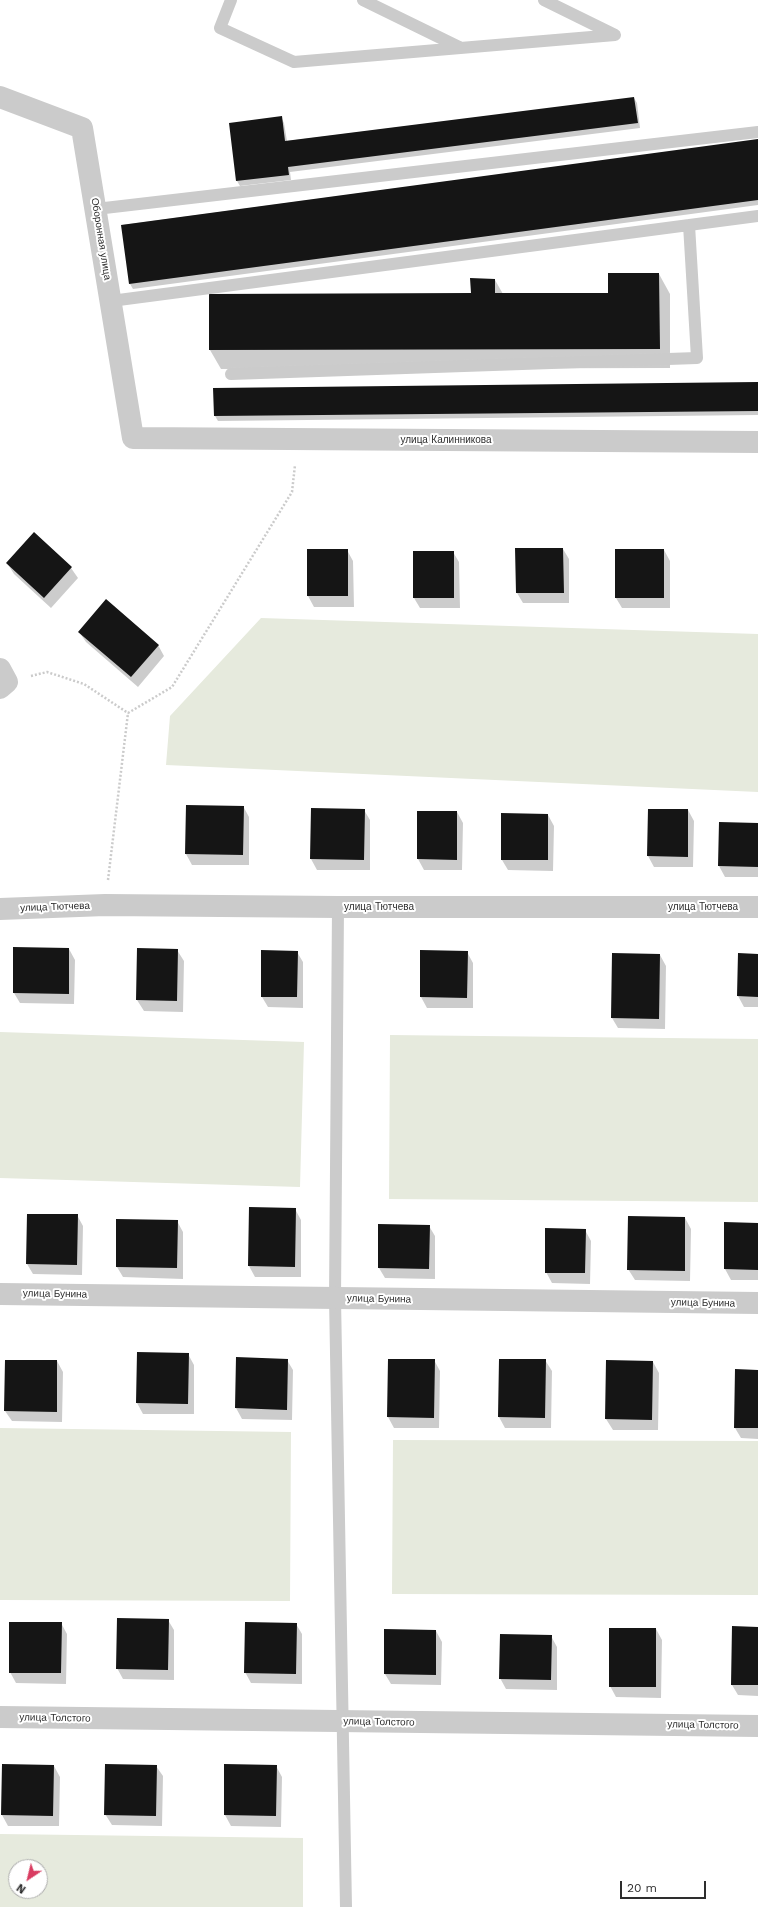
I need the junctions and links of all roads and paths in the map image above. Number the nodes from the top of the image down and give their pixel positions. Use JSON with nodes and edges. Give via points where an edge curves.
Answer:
{"nodes":[{"id":1,"x":232,"y":0,"type":"edge"},
{"id":2,"x":363,"y":0,"type":"edge"},
{"id":3,"x":544,"y":0,"type":"edge"},
{"id":4,"x":460,"y":48,"type":"junction"},
{"id":5,"x":0,"y":97,"type":"edge"},
{"id":6,"x":758,"y":132,"type":"edge"},
{"id":7,"x":96,"y":209,"type":"junction"},
{"id":8,"x":758,"y":216,"type":"edge"},
{"id":9,"x":688,"y":225,"type":"junction"},
{"id":10,"x":111,"y":301,"type":"junction"},
{"id":11,"x":231,"y":374,"type":"dead end"},
{"id":12,"x":133,"y":438,"type":"joint"},
{"id":13,"x":298,"y":439,"type":"junction"},
{"id":14,"x":758,"y":442,"type":"edge"},
{"id":15,"x":2,"y":680,"type":"edge"},
{"id":16,"x":128,"y":714,"type":"junction"},
{"id":17,"x":105,"y":905,"type":"junction"},
{"id":18,"x":338,"y":907,"type":"junction"},
{"id":19,"x":758,"y":907,"type":"edge"},
{"id":20,"x":0,"y":909,"type":"edge"},
{"id":21,"x":0,"y":1294,"type":"edge"},
{"id":22,"x":335,"y":1298,"type":"junction"},
{"id":23,"x":758,"y":1303,"type":"edge"},
{"id":24,"x":0,"y":1717,"type":"edge"},
{"id":25,"x":342,"y":1721,"type":"junction"},
{"id":26,"x":758,"y":1726,"type":"edge"},
{"id":27,"x":346,"y":1907,"type":"edge"}],
"edges":[{"from":1,"to":4,"type":"lane","via":[[220,28],[294,62]]},
{"from":2,"to":4,"type":"lane"},
{"from":3,"to":4,"type":"lane","via":[[615,34]]},
{"from":5,"to":7,"type":"street","name":"Оборонная улица","via":[[82,128]]},
{"from":6,"to":7,"type":"lane"},
{"from":7,"to":10,"type":"street","name":"Оборонная улица"},
{"from":8,"to":9,"type":"lane"},
{"from":9,"to":10,"type":"lane"},
{"from":9,"to":11,"type":"lane","via":[[697,358]]},
{"from":10,"to":12,"type":"street","name":"Оборонная улица"},
{"from":12,"to":13,"type":"street","name":"улица Калинникова"},
{"from":13,"to":14,"type":"street","name":"улица Калинникова"},
{"from":13,"to":16,"type":"path","via":[[292,492],[172,687]]},
{"from":15,"to":16,"type":"path","via":[[47,672],[84,684]]},
{"from":16,"to":17,"type":"path"},
{"from":17,"to":18,"type":"street","name":"улица Тютчева"},
{"from":17,"to":20,"type":"street","name":"улица Тютчева"},
{"from":18,"to":19,"type":"street","name":"улица Тютчева"},
{"from":18,"to":22,"type":"lane"},
{"from":21,"to":22,"type":"street","name":"улица Бунина"},
{"from":22,"to":23,"type":"street","name":"улица Бунина"},
{"from":22,"to":25,"type":"lane"},
{"from":24,"to":25,"type":"street","name":"улица Толстого"},
{"from":25,"to":26,"type":"street","name":"улица Толстого"},
{"from":25,"to":27,"type":"lane"}]}
